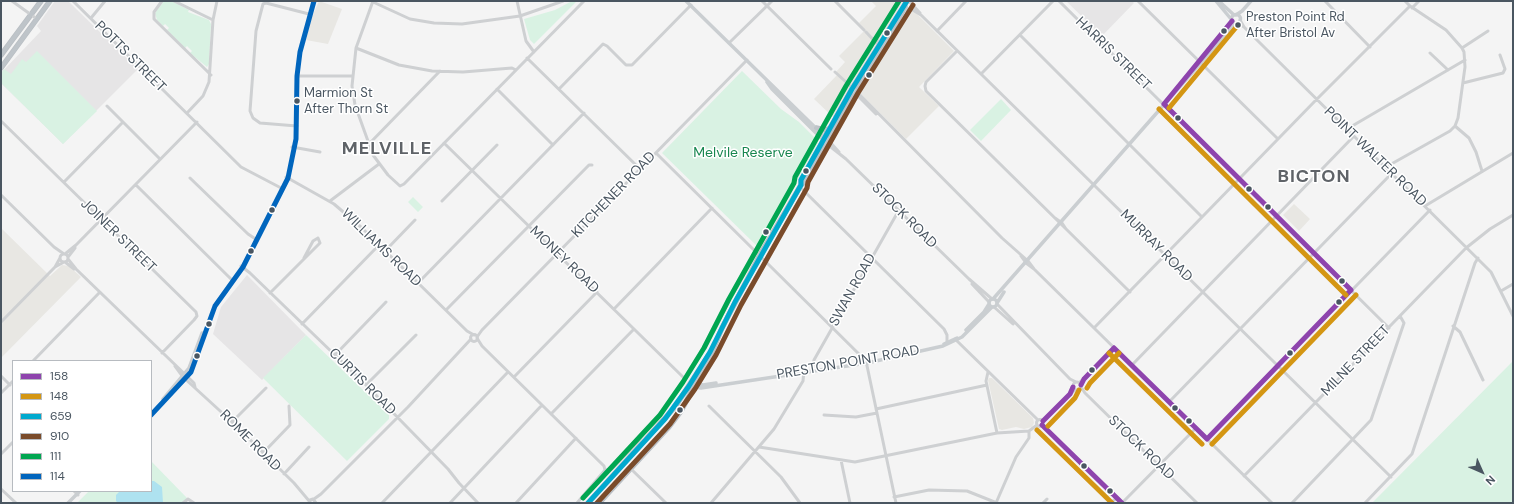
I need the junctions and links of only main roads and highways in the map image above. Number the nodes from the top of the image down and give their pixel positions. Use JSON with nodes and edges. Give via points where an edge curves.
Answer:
{"nodes":[{"id":1,"x":41,"y":1,"type":"edge"},
{"id":2,"x":50,"y":1,"type":"edge"},
{"id":3,"x":312,"y":1,"type":"edge"},
{"id":4,"x":686,"y":1,"type":"edge"},
{"id":5,"x":1217,"y":1,"type":"edge"},
{"id":6,"x":1251,"y":1,"type":"edge"},
{"id":7,"x":906,"y":2,"type":"edge"},
{"id":8,"x":1236,"y":19,"type":"junction"},
{"id":9,"x":881,"y":45,"type":"junction"},
{"id":10,"x":1,"y":55,"type":"edge"},
{"id":11,"x":1,"y":68,"type":"edge"},
{"id":12,"x":767,"y":81,"type":"junction"},
{"id":13,"x":855,"y":92,"type":"junction"},
{"id":14,"x":831,"y":127,"type":"junction"},
{"id":15,"x":816,"y":128,"type":"junction"},
{"id":16,"x":824,"y":138,"type":"junction"},
{"id":17,"x":828,"y":142,"type":"junction"},
{"id":18,"x":800,"y":186,"type":"junction"},
{"id":19,"x":1028,"y":263,"type":"junction"},
{"id":20,"x":991,"y":301,"type":"junction"},
{"id":21,"x":995,"y":305,"type":"junction"},
{"id":22,"x":955,"y":340,"type":"junction"},
{"id":23,"x":710,"y":352,"type":"junction"},
{"id":24,"x":867,"y":362,"type":"junction"},
{"id":25,"x":690,"y":385,"type":"junction"},
{"id":26,"x":695,"y":386,"type":"junction"},
{"id":27,"x":675,"y":407,"type":"junction"},
{"id":28,"x":681,"y":411,"type":"junction"},
{"id":29,"x":152,"y":413,"type":"edge"},
{"id":30,"x":77,"y":493,"type":"edge"},
{"id":31,"x":68,"y":503,"type":"edge"},
{"id":32,"x":71,"y":503,"type":"edge"},
{"id":33,"x":588,"y":503,"type":"edge"},
{"id":34,"x":599,"y":503,"type":"edge"}],
"edges":[{"from":1,"to":10,"type":"highway"},
{"from":2,"to":11,"type":"highway"},
{"from":3,"to":29,"type":"main road","via":[[298,52],[295,126],[287,178],[242,267],[212,306],[185,377]]},
{"from":4,"to":12,"type":"main road","name":"STOCK ROAD"},
{"from":5,"to":8,"type":"main road","name":"POINT WALTER ROAD"},
{"from":6,"to":8,"type":"main road","name":"PRESTON POINT ROAD"},
{"from":7,"to":9,"type":"highway"},
{"from":7,"to":9,"type":"highway","via":[[904,10]]},
{"from":8,"to":19,"type":"main road","name":"PRESTON POINT ROAD"},
{"from":9,"to":13,"type":"highway"},
{"from":12,"to":15,"type":"main road","name":"STOCK ROAD"},
{"from":12,"to":16,"type":"main road","name":"STOCK ROAD","via":[[772,89]]},
{"from":13,"to":14,"type":"highway"},
{"from":13,"to":17,"type":"highway"},
{"from":14,"to":15,"type":"highway","via":[[825,130]]},
{"from":14,"to":16,"type":"highway"},
{"from":15,"to":16,"type":"main road","name":"STOCK ROAD"},
{"from":16,"to":17,"type":"main road","name":"STOCK ROAD"},
{"from":16,"to":18,"type":"highway"},
{"from":17,"to":18,"type":"highway"},
{"from":18,"to":23,"type":"highway","via":[[760,255]]},
{"from":19,"to":20,"type":"main road","name":"PRESTON POINT ROAD"},
{"from":19,"to":21,"type":"main road","name":"PRESTON POINT ROAD"},
{"from":20,"to":21,"type":"main road","name":"STOCK ROAD"},
{"from":20,"to":21,"type":"main road","name":"STOCK ROAD"},
{"from":20,"to":22,"type":"main road","name":"PRESTON POINT ROAD","via":[[984,312]]},
{"from":21,"to":22,"type":"main road","name":"PRESTON POINT ROAD"},
{"from":22,"to":24,"type":"main road","name":"PRESTON POINT ROAD"},
{"from":22,"to":24,"type":"main road","name":"PRESTON POINT ROAD","via":[[943,346]]},
{"from":23,"to":25,"type":"highway"},
{"from":23,"to":26,"type":"highway"},
{"from":24,"to":26,"type":"main road","name":"PRESTON POINT ROAD"},
{"from":25,"to":26,"type":"main road","name":"PRESTON POINT ROAD"},
{"from":25,"to":27,"type":"highway"},
{"from":26,"to":28,"type":"highway"},
{"from":27,"to":28,"type":"highway"},
{"from":27,"to":33,"type":"highway"},
{"from":28,"to":34,"type":"highway"},
{"from":30,"to":31,"type":"main road"},
{"from":30,"to":32,"type":"main road"}]}
